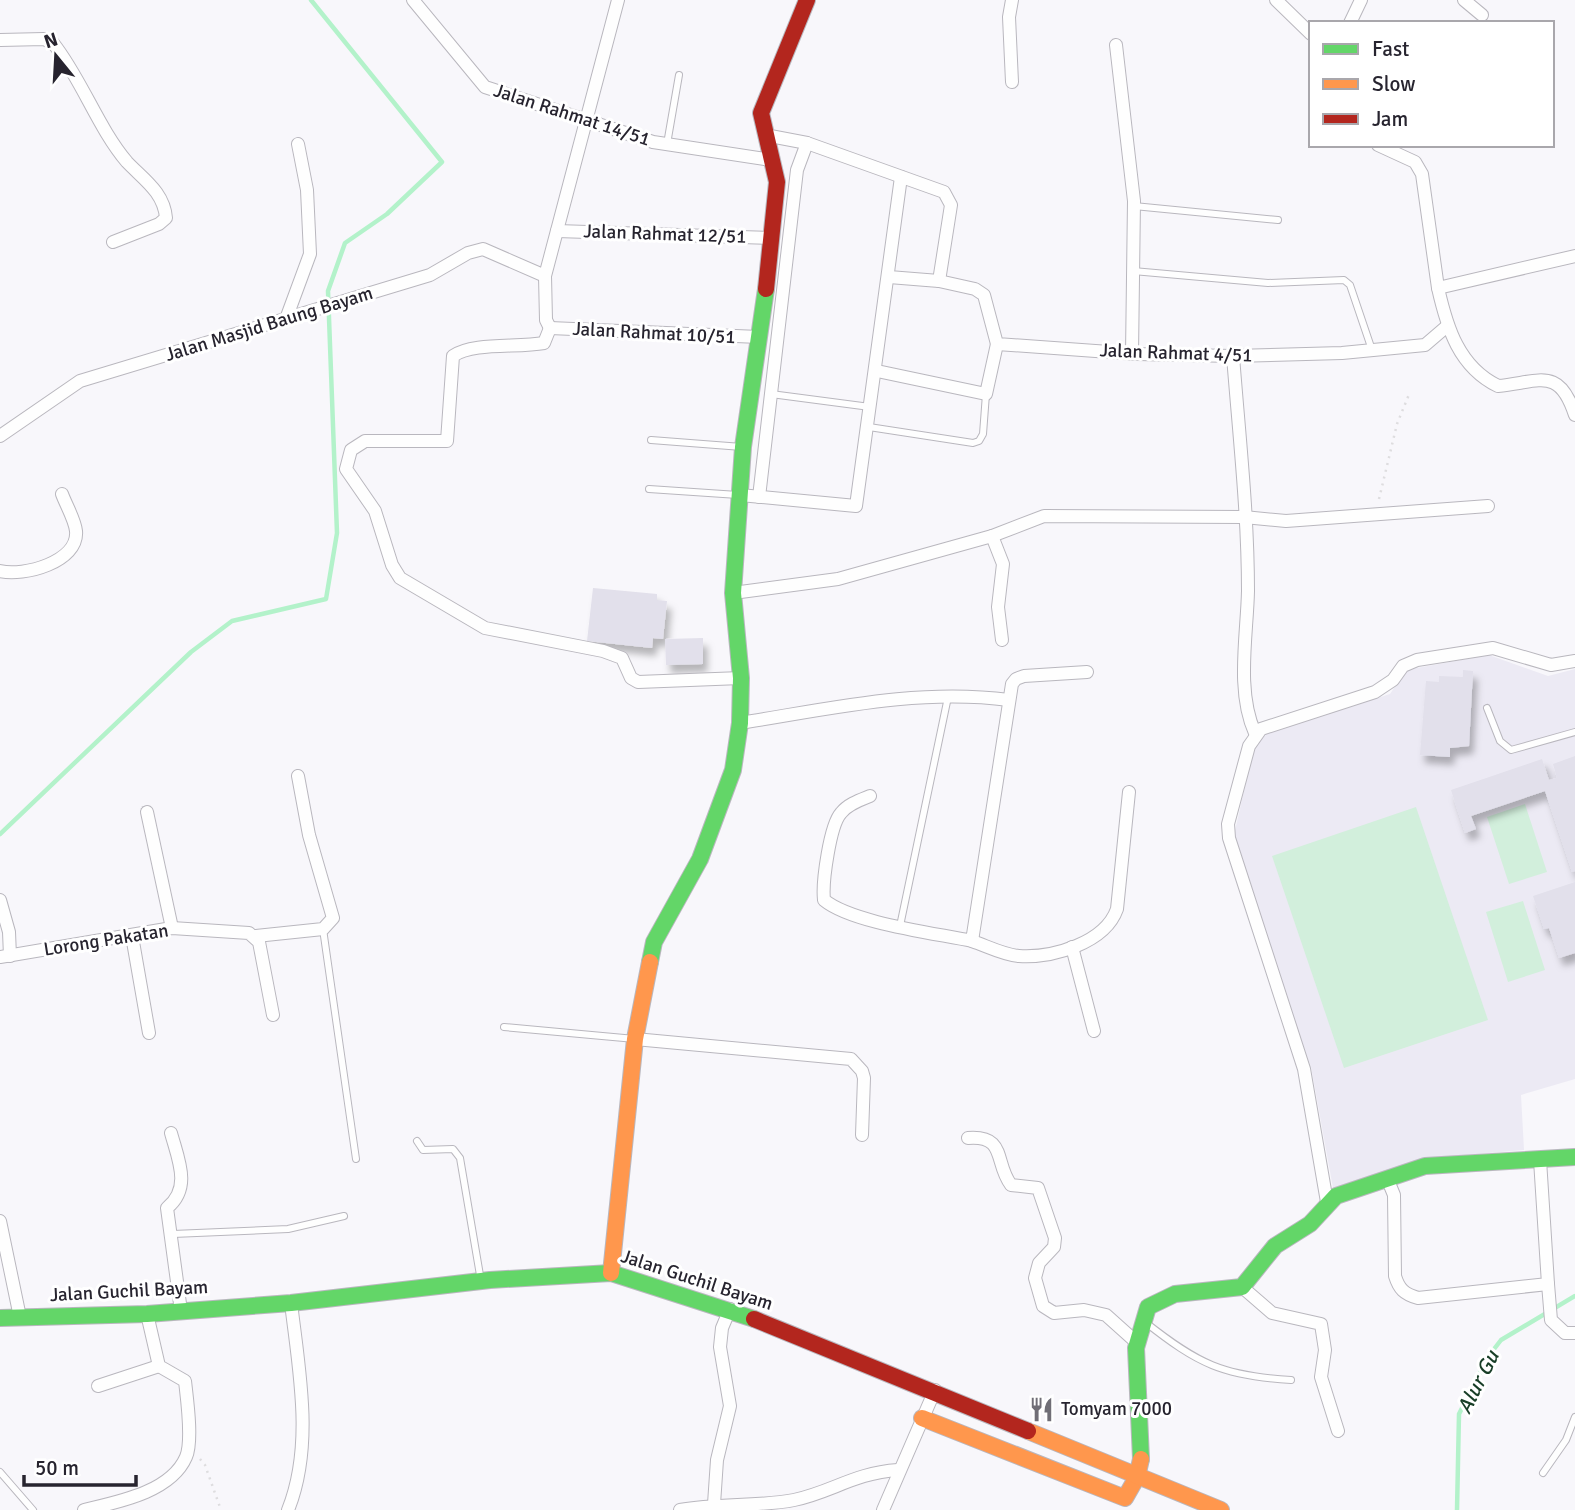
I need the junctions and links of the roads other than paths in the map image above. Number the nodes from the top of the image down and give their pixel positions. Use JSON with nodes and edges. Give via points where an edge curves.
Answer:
{"nodes":[{"id":1,"x":414,"y":0,"type":"edge"},
{"id":2,"x":618,"y":0,"type":"edge"},
{"id":3,"x":807,"y":0,"type":"edge"},
{"id":4,"x":1012,"y":0,"type":"edge"},
{"id":5,"x":1276,"y":0,"type":"edge"},
{"id":6,"x":1361,"y":0,"type":"edge"},
{"id":7,"x":1464,"y":0,"type":"edge"},
{"id":8,"x":1482,"y":15,"type":"dead end"},
{"id":9,"x":1351,"y":21,"type":"edge"},
{"id":10,"x":1309,"y":32,"type":"edge"},
{"id":11,"x":0,"y":40,"type":"edge"},
{"id":12,"x":1116,"y":45,"type":"dead end"},
{"id":13,"x":679,"y":75,"type":"dead end"},
{"id":14,"x":1012,"y":82,"type":"dead end"},
{"id":15,"x":584,"y":120,"type":"junction"},
{"id":16,"x":765,"y":135,"type":"junction"},
{"id":17,"x":807,"y":143,"type":"junction"},
{"id":18,"x":298,"y":144,"type":"dead end"},
{"id":19,"x":667,"y":144,"type":"junction"},
{"id":20,"x":1382,"y":147,"type":"edge"},
{"id":21,"x":771,"y":160,"type":"junction"},
{"id":22,"x":901,"y":177,"type":"junction"},
{"id":23,"x":1134,"y":206,"type":"junction"},
{"id":24,"x":1278,"y":220,"type":"dead end"},
{"id":25,"x":557,"y":231,"type":"junction"},
{"id":26,"x":773,"y":237,"type":"junction"},
{"id":27,"x":113,"y":242,"type":"dead end"},
{"id":28,"x":1575,"y":256,"type":"edge"},
{"id":29,"x":1133,"y":271,"type":"junction"},
{"id":30,"x":545,"y":276,"type":"junction"},
{"id":31,"x":889,"y":277,"type":"junction"},
{"id":32,"x":939,"y":281,"type":"junction"},
{"id":33,"x":1438,"y":288,"type":"junction"},
{"id":34,"x":286,"y":319,"type":"junction"},
{"id":35,"x":1446,"y":327,"type":"junction"},
{"id":36,"x":550,"y":328,"type":"junction"},
{"id":37,"x":759,"y":337,"type":"junction"},
{"id":38,"x":996,"y":344,"type":"junction"},
{"id":39,"x":1372,"y":350,"type":"junction"},
{"id":40,"x":1132,"y":354,"type":"junction"},
{"id":41,"x":1233,"y":356,"type":"junction"},
{"id":42,"x":877,"y":371,"type":"junction"},
{"id":43,"x":771,"y":394,"type":"junction"},
{"id":44,"x":986,"y":394,"type":"junction"},
{"id":45,"x":872,"y":407,"type":"junction"},
{"id":46,"x":1575,"y":415,"type":"edge"},
{"id":47,"x":869,"y":427,"type":"junction"},
{"id":48,"x":0,"y":436,"type":"edge"},
{"id":49,"x":651,"y":440,"type":"dead end"},
{"id":50,"x":743,"y":447,"type":"junction"},
{"id":51,"x":649,"y":489,"type":"dead end"},
{"id":52,"x":62,"y":494,"type":"dead end"},
{"id":53,"x":740,"y":495,"type":"junction"},
{"id":54,"x":760,"y":496,"type":"junction"},
{"id":55,"x":1488,"y":506,"type":"dead end"},
{"id":56,"x":1244,"y":517,"type":"junction"},
{"id":57,"x":992,"y":536,"type":"junction"},
{"id":58,"x":0,"y":571,"type":"edge"},
{"id":59,"x":733,"y":593,"type":"junction"},
{"id":60,"x":1002,"y":639,"type":"dead end"},
{"id":61,"x":1575,"y":661,"type":"edge"},
{"id":62,"x":1087,"y":673,"type":"dead end"},
{"id":63,"x":741,"y":678,"type":"junction"},
{"id":64,"x":949,"y":695,"type":"junction"},
{"id":65,"x":1009,"y":700,"type":"junction"},
{"id":66,"x":1488,"y":708,"type":"dead end"},
{"id":67,"x":740,"y":723,"type":"junction"},
{"id":68,"x":1575,"y":732,"type":"edge"},
{"id":69,"x":1255,"y":733,"type":"junction"},
{"id":70,"x":298,"y":776,"type":"dead end"},
{"id":71,"x":1129,"y":792,"type":"dead end"},
{"id":72,"x":870,"y":796,"type":"dead end"},
{"id":73,"x":147,"y":812,"type":"dead end"},
{"id":74,"x":0,"y":901,"type":"edge"},
{"id":75,"x":900,"y":926,"type":"junction"},
{"id":76,"x":172,"y":928,"type":"junction"},
{"id":77,"x":323,"y":929,"type":"junction"},
{"id":78,"x":132,"y":936,"type":"junction"},
{"id":79,"x":256,"y":936,"type":"junction"},
{"id":80,"x":972,"y":941,"type":"junction"},
{"id":81,"x":1072,"y":947,"type":"junction"},
{"id":82,"x":5,"y":957,"type":"edge"},
{"id":83,"x":273,"y":1015,"type":"dead end"},
{"id":84,"x":504,"y":1027,"type":"dead end"},
{"id":85,"x":1094,"y":1031,"type":"dead end"},
{"id":86,"x":149,"y":1033,"type":"dead end"},
{"id":87,"x":635,"y":1039,"type":"junction"},
{"id":88,"x":171,"y":1133,"type":"dead end"},
{"id":89,"x":862,"y":1135,"type":"dead end"},
{"id":90,"x":968,"y":1138,"type":"dead end"},
{"id":91,"x":417,"y":1141,"type":"dead end"},
{"id":92,"x":1575,"y":1157,"type":"edge"},
{"id":93,"x":356,"y":1159,"type":"dead end"},
{"id":94,"x":1540,"y":1160,"type":"junction"},
{"id":95,"x":1387,"y":1178,"type":"junction"},
{"id":96,"x":1327,"y":1202,"type":"junction"},
{"id":97,"x":344,"y":1216,"type":"dead end"},
{"id":98,"x":0,"y":1221,"type":"edge"},
{"id":99,"x":173,"y":1234,"type":"junction"},
{"id":100,"x":611,"y":1273,"type":"junction"},
{"id":101,"x":481,"y":1281,"type":"junction"},
{"id":102,"x":1548,"y":1284,"type":"junction"},
{"id":103,"x":1242,"y":1287,"type":"junction"},
{"id":104,"x":291,"y":1303,"type":"junction"},
{"id":105,"x":730,"y":1309,"type":"junction"},
{"id":106,"x":181,"y":1311,"type":"junction"},
{"id":107,"x":147,"y":1314,"type":"junction"},
{"id":108,"x":0,"y":1318,"type":"edge"},
{"id":109,"x":20,"y":1318,"type":"junction"},
{"id":110,"x":1141,"y":1318,"type":"junction"},
{"id":111,"x":1575,"y":1334,"type":"edge"},
{"id":112,"x":1135,"y":1341,"type":"junction"},
{"id":113,"x":159,"y":1366,"type":"junction"},
{"id":114,"x":1291,"y":1380,"type":"dead end"},
{"id":115,"x":98,"y":1386,"type":"dead end"},
{"id":116,"x":935,"y":1390,"type":"junction"},
{"id":117,"x":1575,"y":1417,"type":"edge"},
{"id":118,"x":922,"y":1418,"type":"junction"},
{"id":119,"x":1338,"y":1431,"type":"dead end"},
{"id":120,"x":898,"y":1470,"type":"junction"},
{"id":121,"x":0,"y":1472,"type":"edge"},
{"id":122,"x":1543,"y":1473,"type":"dead end"},
{"id":123,"x":1138,"y":1475,"type":"junction"},
{"id":124,"x":714,"y":1504,"type":"junction"},
{"id":125,"x":33,"y":1510,"type":"edge"},
{"id":126,"x":84,"y":1510,"type":"edge"},
{"id":127,"x":288,"y":1510,"type":"edge"},
{"id":128,"x":680,"y":1510,"type":"edge"},
{"id":129,"x":883,"y":1510,"type":"edge"},
{"id":130,"x":1221,"y":1510,"type":"edge"}],
"edges":[{"from":1,"to":15,"type":"street","name":"Jalan Rahmat 14/51","via":[[485,87]]},
{"from":2,"to":15,"type":"street"},
{"from":3,"to":16,"type":"street","via":[[761,113]]},
{"from":4,"to":14,"type":"street"},
{"from":5,"to":10,"type":"street"},
{"from":6,"to":9,"type":"street"},
{"from":7,"to":8,"type":"street"},
{"from":11,"to":27,"type":"street","via":[[53,43],[126,160],[150,183],[165,208],[166,218],[159,224]]},
{"from":12,"to":23,"type":"street"},
{"from":13,"to":19,"type":"lane"},
{"from":15,"to":19,"type":"street","name":"Jalan Rahmat 14/51"},
{"from":15,"to":25,"type":"street"},
{"from":16,"to":17,"type":"street"},
{"from":16,"to":21,"type":"street"},
{"from":17,"to":22,"type":"street"},
{"from":17,"to":43,"type":"street","via":[[797,170]]},
{"from":18,"to":34,"type":"street","via":[[307,190],[310,254]]},
{"from":19,"to":21,"type":"street","name":"Jalan Rahmat 14/51"},
{"from":20,"to":33,"type":"street","via":[[1415,162],[1422,174]]},
{"from":21,"to":26,"type":"street","via":[[777,182]]},
{"from":22,"to":31,"type":"street"},
{"from":22,"to":32,"type":"street","via":[[949,198]]},
{"from":23,"to":24,"type":"lane"},
{"from":23,"to":29,"type":"street"},
{"from":25,"to":26,"type":"street","name":"Jalan Rahmat 12/51"},
{"from":25,"to":30,"type":"street"},
{"from":26,"to":37,"type":"street"},
{"from":28,"to":33,"type":"street"},
{"from":29,"to":39,"type":"lane","via":[[1268,283],[1343,280],[1350,285]]},
{"from":29,"to":40,"type":"street"},
{"from":30,"to":34,"type":"street","name":"Jalan Masjid Baung Bayam","via":[[483,250],[468,253],[430,275]]},
{"from":30,"to":36,"type":"street"},
{"from":31,"to":32,"type":"street"},
{"from":31,"to":42,"type":"street"},
{"from":32,"to":38,"type":"street","via":[[984,295]]},
{"from":33,"to":35,"type":"street"},
{"from":34,"to":48,"type":"street","name":"Jalan Masjid Baung Bayam","via":[[80,381]]},
{"from":35,"to":39,"type":"street","name":"Jalan Rahmat 4/51","via":[[1425,345]]},
{"from":35,"to":46,"type":"street","via":[[1469,367],[1488,382],[1498,386],[1543,380],[1558,383],[1568,392]]},
{"from":36,"to":37,"type":"street","name":"Jalan Rahmat 10/51"},
{"from":36,"to":63,"type":"street","via":[[544,343],[464,348],[453,356],[447,441],[365,442],[351,450],[346,469],[375,511],[392,565],[400,578],[485,628],[603,651],[622,658],[631,678],[638,682]]},
{"from":37,"to":50,"type":"street"},
{"from":38,"to":40,"type":"street","name":"Jalan Rahmat 4/51"},
{"from":38,"to":44,"type":"street"},
{"from":39,"to":41,"type":"street","name":"Jalan Rahmat 4/51"},
{"from":40,"to":41,"type":"street","name":"Jalan Rahmat 4/51"},
{"from":41,"to":56,"type":"street"},
{"from":42,"to":44,"type":"street"},
{"from":42,"to":45,"type":"street"},
{"from":43,"to":45,"type":"lane"},
{"from":43,"to":54,"type":"street"},
{"from":44,"to":47,"type":"lane","via":[[983,434],[973,443]]},
{"from":45,"to":47,"type":"street"},
{"from":47,"to":54,"type":"street","via":[[856,506]]},
{"from":49,"to":50,"type":"lane"},
{"from":50,"to":53,"type":"street"},
{"from":51,"to":53,"type":"lane"},
{"from":52,"to":58,"type":"street","via":[[76,531],[66,555],[36,568]]},
{"from":53,"to":54,"type":"street"},
{"from":53,"to":59,"type":"street"},
{"from":55,"to":56,"type":"street","via":[[1286,521]]},
{"from":56,"to":57,"type":"street","via":[[1044,516]]},
{"from":56,"to":69,"type":"street","via":[[1248,590],[1245,664]]},
{"from":57,"to":59,"type":"street","via":[[838,579]]},
{"from":57,"to":60,"type":"street","via":[[1003,564],[998,607]]},
{"from":59,"to":63,"type":"street"},
{"from":61,"to":69,"type":"street","via":[[1551,665],[1493,648],[1418,660],[1403,666],[1386,687]]},
{"from":62,"to":65,"type":"street","via":[[1016,679]]},
{"from":63,"to":67,"type":"street"},
{"from":64,"to":65,"type":"street"},
{"from":64,"to":67,"type":"street","via":[[905,697]]},
{"from":64,"to":75,"type":"lane"},
{"from":65,"to":80,"type":"street"},
{"from":66,"to":68,"type":"lane","via":[[1500,741],[1511,750]]},
{"from":67,"to":87,"type":"street","via":[[733,770],[718,817],[653,942]]},
{"from":69,"to":96,"type":"street","via":[[1231,811],[1229,838],[1304,1069]]},
{"from":70,"to":77,"type":"street","via":[[333,918]]},
{"from":71,"to":81,"type":"street","via":[[1112,921],[1094,937]]},
{"from":72,"to":75,"type":"street","via":[[851,804],[836,820],[824,900],[834,908]]},
{"from":73,"to":76,"type":"street"},
{"from":74,"to":82,"type":"street","via":[[9,932]]},
{"from":75,"to":80,"type":"street"},
{"from":76,"to":78,"type":"street","name":"Lorong Pakatan"},
{"from":76,"to":79,"type":"street","name":"Lorong Pakatan"},
{"from":77,"to":79,"type":"street","name":"Lorong Pakatan"},
{"from":77,"to":93,"type":"lane"},
{"from":78,"to":82,"type":"street","name":"Lorong Pakatan"},
{"from":78,"to":86,"type":"street"},
{"from":79,"to":83,"type":"street"},
{"from":80,"to":81,"type":"street","via":[[1018,956]]},
{"from":81,"to":85,"type":"street"},
{"from":84,"to":87,"type":"lane"},
{"from":87,"to":89,"type":"street","via":[[851,1059],[864,1079]]},
{"from":87,"to":100,"type":"street"},
{"from":88,"to":99,"type":"street","via":[[182,1186],[178,1199],[167,1208]]},
{"from":90,"to":112,"type":"street","via":[[980,1137],[996,1147],[1010,1185],[1032,1185],[1041,1193],[1055,1238],[1035,1278],[1043,1306],[1054,1313],[1084,1310],[1106,1315]]},
{"from":91,"to":101,"type":"lane","via":[[424,1150],[453,1149],[460,1158]]},
{"from":92,"to":94,"type":"street"},
{"from":94,"to":95,"type":"street","via":[[1425,1166]]},
{"from":94,"to":102,"type":"street"},
{"from":95,"to":96,"type":"street"},
{"from":95,"to":102,"type":"street","via":[[1394,1195],[1395,1276],[1407,1295],[1418,1298]]},
{"from":96,"to":103,"type":"street","via":[[1310,1224],[1275,1246]]},
{"from":97,"to":99,"type":"lane","via":[[288,1229]]},
{"from":98,"to":109,"type":"street"},
{"from":99,"to":106,"type":"street"},
{"from":100,"to":101,"type":"street","name":"Jalan Guchil Bayam"},
{"from":100,"to":105,"type":"street","name":"Jalan Guchil Bayam"},
{"from":101,"to":104,"type":"street","name":"Jalan Guchil Bayam"},
{"from":102,"to":111,"type":"street","via":[[1551,1320],[1565,1333]]},
{"from":103,"to":110,"type":"street","via":[[1175,1294],[1148,1307]]},
{"from":103,"to":119,"type":"street","via":[[1272,1313],[1321,1324],[1325,1350],[1321,1377]]},
{"from":104,"to":106,"type":"street","name":"Jalan Guchil Bayam"},
{"from":104,"to":127,"type":"street","via":[[303,1419],[297,1482]]},
{"from":105,"to":116,"type":"street","name":"Jalan Guchil Bayam"},
{"from":105,"to":124,"type":"street","via":[[720,1347],[730,1406],[717,1460]]},
{"from":106,"to":107,"type":"street","name":"Jalan Guchil Bayam"},
{"from":107,"to":109,"type":"street","name":"Jalan Guchil Bayam"},
{"from":107,"to":113,"type":"street"},
{"from":108,"to":109,"type":"street","name":"Jalan Guchil Bayam"},
{"from":110,"to":112,"type":"street"},
{"from":110,"to":114,"type":"lane","via":[[1197,1360],[1221,1371]]},
{"from":112,"to":123,"type":"street"},
{"from":113,"to":115,"type":"street"},
{"from":113,"to":126,"type":"street","via":[[185,1381],[187,1455],[174,1475],[155,1487]]},
{"from":116,"to":118,"type":"street"},
{"from":116,"to":123,"type":"street","name":"Jalan Guchil Bayam"},
{"from":117,"to":122,"type":"lane","via":[[1566,1440]]},
{"from":118,"to":120,"type":"street"},
{"from":118,"to":123,"type":"street","via":[[1125,1498]]},
{"from":120,"to":124,"type":"street","via":[[870,1472],[793,1500]]},
{"from":120,"to":129,"type":"street"},
{"from":121,"to":125,"type":"lane"},
{"from":123,"to":130,"type":"street","name":"Jalan Guchil Bayam"},
{"from":124,"to":128,"type":"street"}]}
